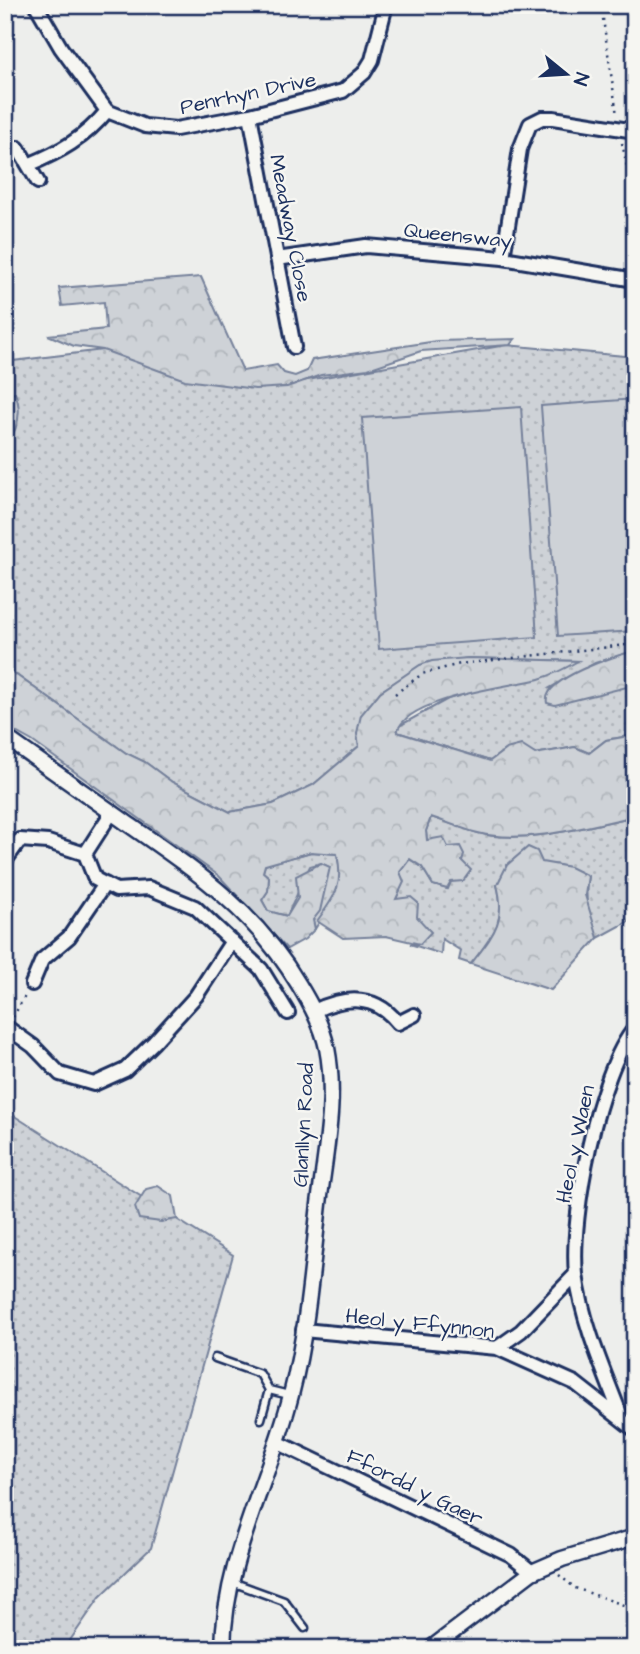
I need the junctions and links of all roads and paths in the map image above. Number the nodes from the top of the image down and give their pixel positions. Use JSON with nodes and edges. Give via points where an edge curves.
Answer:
{"nodes":[{"id":1,"x":36,"y":5,"type":"edge"},
{"id":2,"x":386,"y":5,"type":"edge"},
{"id":3,"x":601,"y":5,"type":"edge"},
{"id":4,"x":107,"y":111,"type":"junction"},
{"id":5,"x":250,"y":115,"type":"junction"},
{"id":6,"x":619,"y":128,"type":"junction"},
{"id":7,"x":635,"y":131,"type":"edge"},
{"id":8,"x":18,"y":148,"type":"dead end"},
{"id":9,"x":28,"y":165,"type":"junction"},
{"id":10,"x":38,"y":182,"type":"dead end"},
{"id":11,"x":635,"y":204,"type":"edge"},
{"id":12,"x":503,"y":258,"type":"junction"},
{"id":13,"x":277,"y":259,"type":"junction"},
{"id":14,"x":635,"y":280,"type":"edge"},
{"id":15,"x":294,"y":347,"type":"dead end"},
{"id":16,"x":635,"y":644,"type":"edge"},
{"id":17,"x":395,"y":694,"type":"dead end"},
{"id":18,"x":5,"y":737,"type":"edge"},
{"id":19,"x":112,"y":812,"type":"junction"},
{"id":20,"x":85,"y":854,"type":"junction"},
{"id":21,"x":5,"y":861,"type":"edge"},
{"id":22,"x":105,"y":884,"type":"junction"},
{"id":23,"x":232,"y":941,"type":"junction"},
{"id":24,"x":32,"y":984,"type":"joint"},
{"id":25,"x":314,"y":1011,"type":"junction"},
{"id":26,"x":288,"y":1013,"type":"dead end"},
{"id":27,"x":414,"y":1015,"type":"dead end"},
{"id":28,"x":6,"y":1027,"type":"edge"},
{"id":29,"x":635,"y":1028,"type":"edge"},
{"id":30,"x":576,"y":1274,"type":"junction"},
{"id":31,"x":303,"y":1330,"type":"junction"},
{"id":32,"x":497,"y":1348,"type":"junction"},
{"id":33,"x":215,"y":1358,"type":"dead end"},
{"id":34,"x":270,"y":1390,"type":"junction"},
{"id":35,"x":291,"y":1395,"type":"junction"},
{"id":36,"x":621,"y":1416,"type":"junction"},
{"id":37,"x":261,"y":1419,"type":"dead end"},
{"id":38,"x":635,"y":1430,"type":"edge"},
{"id":39,"x":277,"y":1442,"type":"junction"},
{"id":40,"x":635,"y":1537,"type":"edge"},
{"id":41,"x":548,"y":1565,"type":"junction"},
{"id":42,"x":532,"y":1572,"type":"junction"},
{"id":43,"x":230,"y":1581,"type":"junction"},
{"id":44,"x":635,"y":1609,"type":"edge"},
{"id":45,"x":305,"y":1628,"type":"dead end"},
{"id":46,"x":223,"y":1649,"type":"edge"},
{"id":47,"x":430,"y":1649,"type":"edge"}],
"edges":[{"from":1,"to":4,"type":"street"},
{"from":2,"to":5,"type":"street","name":"Penrhyn Drive","via":[[372,60],[354,83],[328,96]]},
{"from":3,"to":6,"type":"path"},
{"from":4,"to":5,"type":"street","name":"Penrhyn Drive","via":[[132,122],[176,129]]},
{"from":4,"to":9,"type":"street","via":[[74,144]]},
{"from":5,"to":13,"type":"street","name":"Meadway Close"},
{"from":6,"to":7,"type":"street"},
{"from":6,"to":11,"type":"path"},
{"from":6,"to":12,"type":"street","via":[[553,118],[530,124],[520,149]]},
{"from":8,"to":9,"type":"street"},
{"from":9,"to":10,"type":"street"},
{"from":12,"to":13,"type":"street","name":"Queensway","via":[[366,246]]},
{"from":12,"to":14,"type":"street","name":"Queensway"},
{"from":13,"to":15,"type":"street","name":"Meadway Close"},
{"from":16,"to":17,"type":"path","via":[[460,664],[422,674]]},
{"from":18,"to":19,"type":"street","name":"Glanllyn Road"},
{"from":19,"to":20,"type":"street"},
{"from":19,"to":25,"type":"street","name":"Glanllyn Road","via":[[211,882],[251,918],[282,956]]},
{"from":20,"to":21,"type":"street","via":[[48,842],[20,840]]},
{"from":20,"to":22,"type":"street","via":[[95,879]]},
{"from":22,"to":23,"type":"street","via":[[117,890],[149,888],[195,907]]},
{"from":22,"to":24,"type":"street","via":[[69,937],[41,960]]},
{"from":23,"to":26,"type":"street","via":[[261,969]]},
{"from":23,"to":28,"type":"street","via":[[196,996],[154,1042],[125,1070],[94,1084],[60,1074]]},
{"from":24,"to":28,"type":"path"},
{"from":25,"to":27,"type":"street","via":[[337,1000],[366,1001],[380,1005],[397,1027]]},
{"from":25,"to":31,"type":"street","name":"Glanllyn Road","via":[[327,1047],[330,1096]]},
{"from":29,"to":30,"type":"street","name":"Heol y Waen","via":[[604,1088],[590,1145]]},
{"from":30,"to":32,"type":"street","via":[[521,1331]]},
{"from":30,"to":36,"type":"street","name":"Heol y Waen","via":[[593,1341]]},
{"from":31,"to":32,"type":"street","name":"Heol y Ffynnon"},
{"from":31,"to":35,"type":"street","name":"Glanllyn Road"},
{"from":32,"to":36,"type":"street","name":"Heol y Ffynnon","via":[[575,1383]]},
{"from":33,"to":34,"type":"lane","via":[[260,1374]]},
{"from":34,"to":35,"type":"lane"},
{"from":34,"to":37,"type":"lane"},
{"from":35,"to":39,"type":"street","name":"Glanllyn Road"},
{"from":36,"to":38,"type":"street","name":"Heol y Ffynnon"},
{"from":39,"to":42,"type":"street","name":"Ffordd y Gaer","via":[[511,1555]]},
{"from":39,"to":43,"type":"street","name":"Glanllyn Road"},
{"from":40,"to":41,"type":"street"},
{"from":41,"to":42,"type":"street"},
{"from":41,"to":44,"type":"path","via":[[575,1588]]},
{"from":42,"to":47,"type":"street"},
{"from":43,"to":45,"type":"lane","via":[[284,1601]]},
{"from":43,"to":46,"type":"street","name":"Glanllyn Road"}]}
